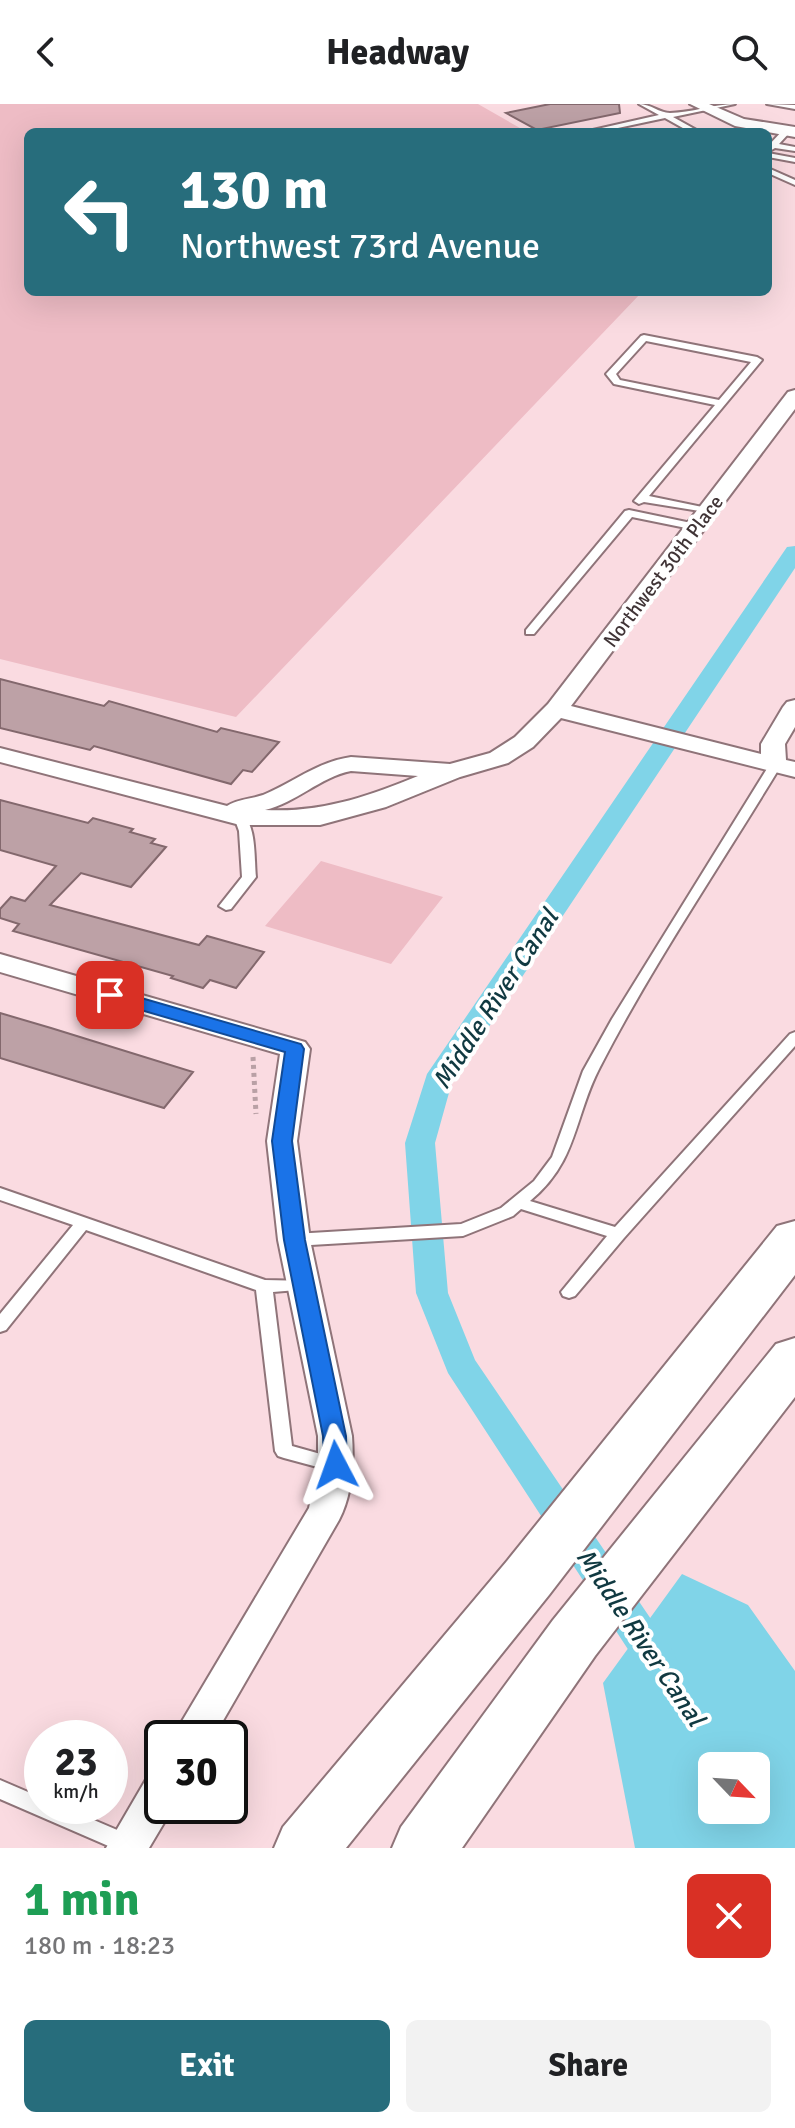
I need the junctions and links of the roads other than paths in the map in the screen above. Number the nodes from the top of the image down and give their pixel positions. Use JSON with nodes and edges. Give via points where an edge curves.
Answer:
{"nodes":[{"id":1,"x":643,"y":104,"type":"edge"},
{"id":2,"x":731,"y":104,"type":"edge"},
{"id":3,"x":771,"y":104,"type":"edge"},
{"id":4,"x":702,"y":106,"type":"edge"},
{"id":5,"x":795,"y":107,"type":"edge"},
{"id":6,"x":666,"y":116,"type":"junction"},
{"id":7,"x":608,"y":128,"type":"edge"},
{"id":8,"x":688,"y":128,"type":"edge"},
{"id":9,"x":772,"y":128,"type":"edge"},
{"id":10,"x":791,"y":131,"type":"edge"},
{"id":11,"x":772,"y":148,"type":"edge"},
{"id":12,"x":795,"y":149,"type":"edge"},
{"id":13,"x":772,"y":150,"type":"edge"},
{"id":14,"x":772,"y":151,"type":"edge"},
{"id":15,"x":795,"y":160,"type":"edge"},
{"id":16,"x":772,"y":172,"type":"edge"},
{"id":17,"x":795,"y":183,"type":"edge"},
{"id":18,"x":795,"y":396,"type":"edge"},
{"id":19,"x":721,"y":403,"type":"junction"},
{"id":20,"x":642,"y":498,"type":"junction"},
{"id":21,"x":629,"y":513,"type":"junction"},
{"id":22,"x":702,"y":519,"type":"junction"},
{"id":23,"x":530,"y":632,"type":"dead end"},
{"id":24,"x":795,"y":707,"type":"edge"},
{"id":25,"x":556,"y":709,"type":"junction"},
{"id":26,"x":0,"y":755,"type":"edge"},
{"id":27,"x":377,"y":767,"type":"junction"},
{"id":28,"x":785,"y":769,"type":"edge"},
{"id":29,"x":451,"y":772,"type":"junction"},
{"id":30,"x":342,"y":811,"type":"junction"},
{"id":31,"x":231,"y":815,"type":"junction"},
{"id":32,"x":226,"y":906,"type":"dead end"},
{"id":33,"x":0,"y":963,"type":"edge"},
{"id":34,"x":795,"y":1037,"type":"edge"},
{"id":35,"x":0,"y":1194,"type":"edge"},
{"id":36,"x":518,"y":1203,"type":"junction"},
{"id":37,"x":84,"y":1222,"type":"junction"},
{"id":38,"x":618,"y":1234,"type":"junction"},
{"id":39,"x":795,"y":1239,"type":"edge"},
{"id":40,"x":294,"y":1240,"type":"junction"},
{"id":41,"x":304,"y":1285,"type":"junction"},
{"id":42,"x":264,"y":1286,"type":"junction"},
{"id":43,"x":569,"y":1292,"type":"dead end"},
{"id":44,"x":0,"y":1326,"type":"edge"},
{"id":45,"x":795,"y":1358,"type":"edge"},
{"id":46,"x":336,"y":1465,"type":"junction"},
{"id":47,"x":203,"y":1720,"type":"edge"},
{"id":48,"x":0,"y":1789,"type":"edge"},
{"id":49,"x":144,"y":1822,"type":"edge"},
{"id":50,"x":130,"y":1847,"type":"edge"},
{"id":51,"x":306,"y":1848,"type":"edge"},
{"id":52,"x":424,"y":1848,"type":"edge"}],
"edges":[{"from":1,"to":6,"type":"lane"},
{"from":2,"to":4,"type":"lane"},
{"from":3,"to":5,"type":"lane"},
{"from":4,"to":6,"type":"lane"},
{"from":4,"to":9,"type":"street","via":[[740,123]]},
{"from":6,"to":7,"type":"lane"},
{"from":6,"to":8,"type":"lane"},
{"from":10,"to":11,"type":"lane"},
{"from":12,"to":13,"type":"lane"},
{"from":14,"to":15,"type":"lane"},
{"from":16,"to":17,"type":"lane"},
{"from":18,"to":22,"type":"street","name":"Northwest 30th Place"},
{"from":19,"to":19,"type":"lane","via":[[757,360],[644,338],[611,374],[617,382]]},
{"from":19,"to":20,"type":"lane"},
{"from":20,"to":21,"type":"lane"},
{"from":20,"to":22,"type":"lane"},
{"from":21,"to":22,"type":"lane"},
{"from":21,"to":23,"type":"lane"},
{"from":22,"to":25,"type":"street","name":"Northwest 30th Place"},
{"from":24,"to":28,"type":"street","via":[[773,744]]},
{"from":25,"to":28,"type":"street"},
{"from":25,"to":29,"type":"street","name":"Northwest 30th Place","via":[[524,742],[499,758]]},
{"from":26,"to":31,"type":"street"},
{"from":27,"to":29,"type":"street"},
{"from":27,"to":30,"type":"street","via":[[327,778],[318,787],[321,800]]},
{"from":27,"to":31,"type":"street","via":[[336,765],[270,801]]},
{"from":28,"to":36,"type":"lane","via":[[597,1058],[559,1158],[540,1185]]},
{"from":29,"to":30,"type":"street"},
{"from":30,"to":31,"type":"street","via":[[282,819]]},
{"from":31,"to":32,"type":"lane","via":[[245,831],[249,877]]},
{"from":33,"to":40,"type":"street","via":[[295,1049],[282,1141]]},
{"from":34,"to":38,"type":"lane"},
{"from":35,"to":37,"type":"lane"},
{"from":36,"to":38,"type":"lane"},
{"from":36,"to":40,"type":"lane","via":[[463,1230]]},
{"from":37,"to":42,"type":"lane"},
{"from":37,"to":44,"type":"lane"},
{"from":38,"to":43,"type":"lane"},
{"from":39,"to":51,"type":"main road","via":[[528,1578]]},
{"from":40,"to":41,"type":"street"},
{"from":41,"to":42,"type":"lane"},
{"from":41,"to":46,"type":"street","via":[[335,1436]]},
{"from":42,"to":46,"type":"lane","via":[[284,1451]]},
{"from":45,"to":52,"type":"main road","via":[[574,1638]]},
{"from":46,"to":47,"type":"street","via":[[326,1510]]},
{"from":48,"to":50,"type":"lane"},
{"from":49,"to":50,"type":"street"}]}
